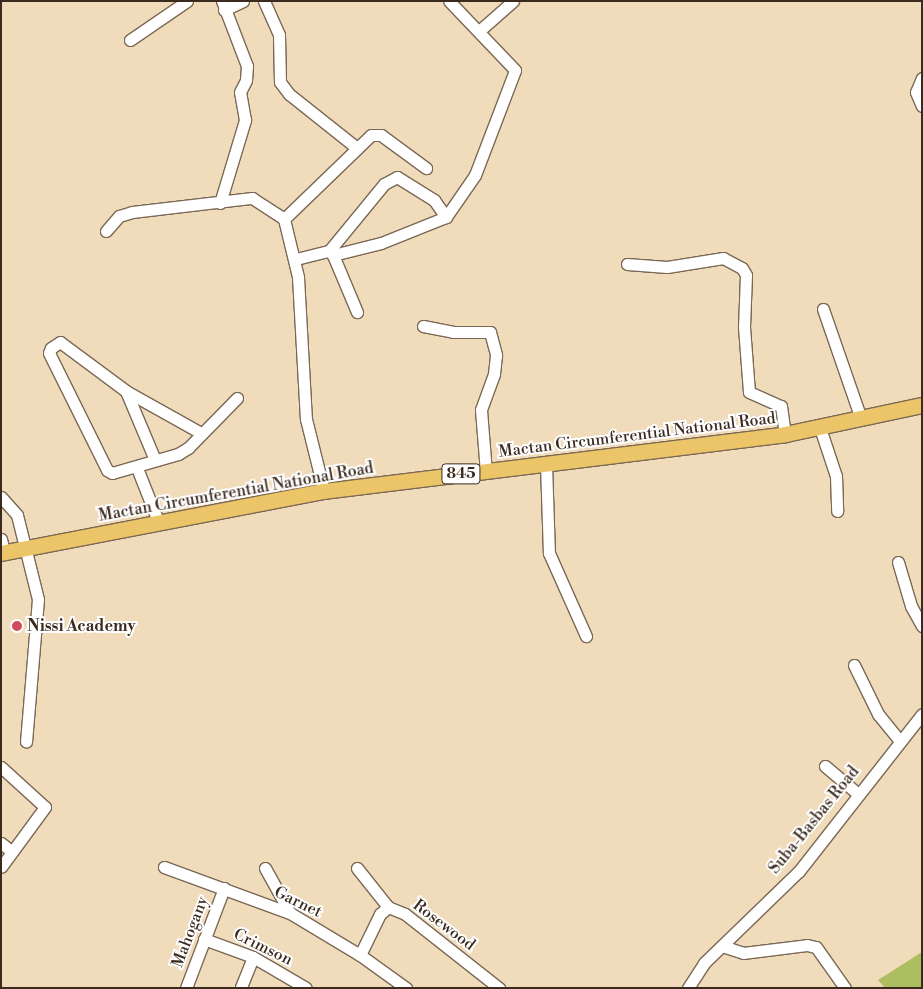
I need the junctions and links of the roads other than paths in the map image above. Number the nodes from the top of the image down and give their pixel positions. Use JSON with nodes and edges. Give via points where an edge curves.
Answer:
{"nodes":[{"id":1,"x":187,"y":1,"type":"edge"},
{"id":2,"x":243,"y":1,"type":"edge"},
{"id":3,"x":264,"y":1,"type":"edge"},
{"id":4,"x":449,"y":1,"type":"edge"},
{"id":5,"x":513,"y":1,"type":"edge"},
{"id":6,"x":223,"y":5,"type":"edge"},
{"id":7,"x":479,"y":31,"type":"junction"},
{"id":8,"x":130,"y":40,"type":"dead end"},
{"id":9,"x":922,"y":78,"type":"edge"},
{"id":10,"x":922,"y":106,"type":"edge"},
{"id":11,"x":357,"y":148,"type":"junction"},
{"id":12,"x":426,"y":168,"type":"dead end"},
{"id":13,"x":220,"y":203,"type":"junction"},
{"id":14,"x":446,"y":217,"type":"junction"},
{"id":15,"x":284,"y":219,"type":"junction"},
{"id":16,"x":106,"y":231,"type":"dead end"},
{"id":17,"x":331,"y":253,"type":"junction"},
{"id":18,"x":296,"y":259,"type":"junction"},
{"id":19,"x":627,"y":264,"type":"dead end"},
{"id":20,"x":823,"y":309,"type":"dead end"},
{"id":21,"x":357,"y":312,"type":"dead end"},
{"id":22,"x":423,"y":326,"type":"dead end"},
{"id":23,"x":126,"y":391,"type":"junction"},
{"id":24,"x":237,"y":398,"type":"dead end"},
{"id":25,"x":922,"y":405,"type":"edge"},
{"id":26,"x":861,"y":420,"type":"junction"},
{"id":27,"x":819,"y":425,"type":"junction"},
{"id":28,"x":201,"y":433,"type":"junction"},
{"id":29,"x":785,"y":434,"type":"junction"},
{"id":30,"x":155,"y":460,"type":"junction"},
{"id":31,"x":546,"y":464,"type":"junction"},
{"id":32,"x":137,"y":468,"type":"junction"},
{"id":33,"x":486,"y":472,"type":"junction"},
{"id":34,"x":324,"y":491,"type":"junction"},
{"id":35,"x":1,"y":497,"type":"edge"},
{"id":36,"x":838,"y":511,"type":"dead end"},
{"id":37,"x":158,"y":521,"type":"junction"},
{"id":38,"x":27,"y":547,"type":"junction"},
{"id":39,"x":2,"y":548,"type":"edge"},
{"id":40,"x":898,"y":562,"type":"dead end"},
{"id":41,"x":922,"y":626,"type":"edge"},
{"id":42,"x":586,"y":636,"type":"dead end"},
{"id":43,"x":854,"y":665,"type":"dead end"},
{"id":44,"x":922,"y":714,"type":"edge"},
{"id":45,"x":898,"y":740,"type":"junction"},
{"id":46,"x":26,"y":741,"type":"dead end"},
{"id":47,"x":825,"y":766,"type":"dead end"},
{"id":48,"x":1,"y":767,"type":"edge"},
{"id":49,"x":858,"y":794,"type":"junction"},
{"id":50,"x":1,"y":843,"type":"edge"},
{"id":51,"x":12,"y":852,"type":"junction"},
{"id":52,"x":1,"y":866,"type":"edge"},
{"id":53,"x":164,"y":867,"type":"dead end"},
{"id":54,"x":265,"y":868,"type":"dead end"},
{"id":55,"x":357,"y":868,"type":"dead end"},
{"id":56,"x":224,"y":888,"type":"junction"},
{"id":57,"x":388,"y":907,"type":"junction"},
{"id":58,"x":290,"y":913,"type":"junction"},
{"id":59,"x":204,"y":939,"type":"junction"},
{"id":60,"x":722,"y":946,"type":"junction"},
{"id":61,"x":360,"y":955,"type":"junction"},
{"id":62,"x":254,"y":957,"type":"junction"},
{"id":63,"x":241,"y":987,"type":"edge"},
{"id":64,"x":186,"y":988,"type":"edge"},
{"id":65,"x":306,"y":988,"type":"edge"},
{"id":66,"x":406,"y":988,"type":"edge"},
{"id":67,"x":499,"y":988,"type":"edge"},
{"id":68,"x":688,"y":988,"type":"edge"},
{"id":69,"x":845,"y":988,"type":"edge"}],
"edges":[{"from":1,"to":8,"type":"street"},
{"from":2,"to":6,"type":"street"},
{"from":3,"to":11,"type":"street","via":[[279,35],[280,82],[289,94]]},
{"from":4,"to":7,"type":"street"},
{"from":5,"to":7,"type":"street"},
{"from":6,"to":13,"type":"street","via":[[247,66],[246,80],[240,92],[245,120]]},
{"from":7,"to":14,"type":"street","via":[[515,70],[475,175]]},
{"from":9,"to":10,"type":"street","via":[[916,92]]},
{"from":11,"to":12,"type":"street","via":[[371,135],[381,136]]},
{"from":11,"to":15,"type":"street"},
{"from":13,"to":15,"type":"street","via":[[252,198]]},
{"from":13,"to":16,"type":"street","via":[[132,212],[119,216]]},
{"from":14,"to":17,"type":"street","via":[[381,244]]},
{"from":14,"to":17,"type":"street","via":[[434,200],[397,177],[384,184]]},
{"from":15,"to":18,"type":"street"},
{"from":17,"to":18,"type":"street"},
{"from":17,"to":21,"type":"street"},
{"from":18,"to":34,"type":"street","via":[[306,420]]},
{"from":19,"to":29,"type":"street","via":[[666,267],[723,258],[742,268],[746,275],[748,391],[781,406]]},
{"from":20,"to":26,"type":"street"},
{"from":22,"to":33,"type":"street","via":[[452,332],[490,332],[496,355],[480,418]]},
{"from":23,"to":28,"type":"street"},
{"from":23,"to":30,"type":"street"},
{"from":23,"to":32,"type":"street","via":[[60,342],[51,348],[49,353],[107,470],[112,473]]},
{"from":24,"to":28,"type":"street"},
{"from":25,"to":26,"type":"main road","name":"Mactan Circumferential National Road","number":"845"},
{"from":26,"to":27,"type":"main road","name":"Mactan Circumferential National Road","number":"845"},
{"from":27,"to":29,"type":"main road","name":"Mactan Circumferential National Road","number":"845"},
{"from":27,"to":36,"type":"street","via":[[836,476]]},
{"from":28,"to":30,"type":"street","via":[[178,454]]},
{"from":29,"to":31,"type":"main road","name":"Mactan Circumferential National Road","number":"845"},
{"from":30,"to":32,"type":"street"},
{"from":31,"to":33,"type":"main road","name":"Mactan Circumferential National Road","number":"845"},
{"from":31,"to":42,"type":"street","via":[[549,553]]},
{"from":32,"to":37,"type":"street"},
{"from":33,"to":34,"type":"main road","name":"Mactan Circumferential National Road","number":"845"},
{"from":34,"to":37,"type":"main road","name":"Mactan Circumferential National Road","number":"845"},
{"from":35,"to":38,"type":"street","via":[[17,515]]},
{"from":37,"to":38,"type":"main road","name":"Mactan Circumferential National Road","number":"845"},
{"from":38,"to":39,"type":"main road","name":"Mactan Circumferential National Road","number":"845"},
{"from":38,"to":46,"type":"street","via":[[38,599]]},
{"from":40,"to":41,"type":"street","via":[[911,606]]},
{"from":43,"to":45,"type":"street","via":[[878,714]]},
{"from":44,"to":45,"type":"street","name":"Suba-Basbas Road"},
{"from":45,"to":49,"type":"street","name":"Suba-Basbas Road"},
{"from":47,"to":49,"type":"street"},
{"from":48,"to":51,"type":"street","via":[[45,806]]},
{"from":49,"to":60,"type":"street","name":"Suba-Basbas Road","via":[[799,871]]},
{"from":50,"to":51,"type":"street"},
{"from":51,"to":52,"type":"street"},
{"from":53,"to":56,"type":"street","name":"Garnet"},
{"from":54,"to":58,"type":"street"},
{"from":55,"to":57,"type":"street"},
{"from":56,"to":58,"type":"street","name":"Garnet"},
{"from":56,"to":59,"type":"street","name":"Mahogany"},
{"from":57,"to":61,"type":"street","name":"Rosewood","via":[[380,914]]},
{"from":57,"to":67,"type":"street","name":"Rosewood","via":[[405,914]]},
{"from":58,"to":61,"type":"street","name":"Garnet"},
{"from":59,"to":62,"type":"street","name":"Crimson"},
{"from":59,"to":64,"type":"street","name":"Mahogany"},
{"from":60,"to":68,"type":"street","name":"Suba-Basbas Road","via":[[704,963]]},
{"from":60,"to":69,"type":"street","via":[[743,953],[807,945],[816,947]]},
{"from":61,"to":66,"type":"street","name":"Garnet"},
{"from":62,"to":63,"type":"street"},
{"from":62,"to":65,"type":"street","name":"Crimson"}]}
